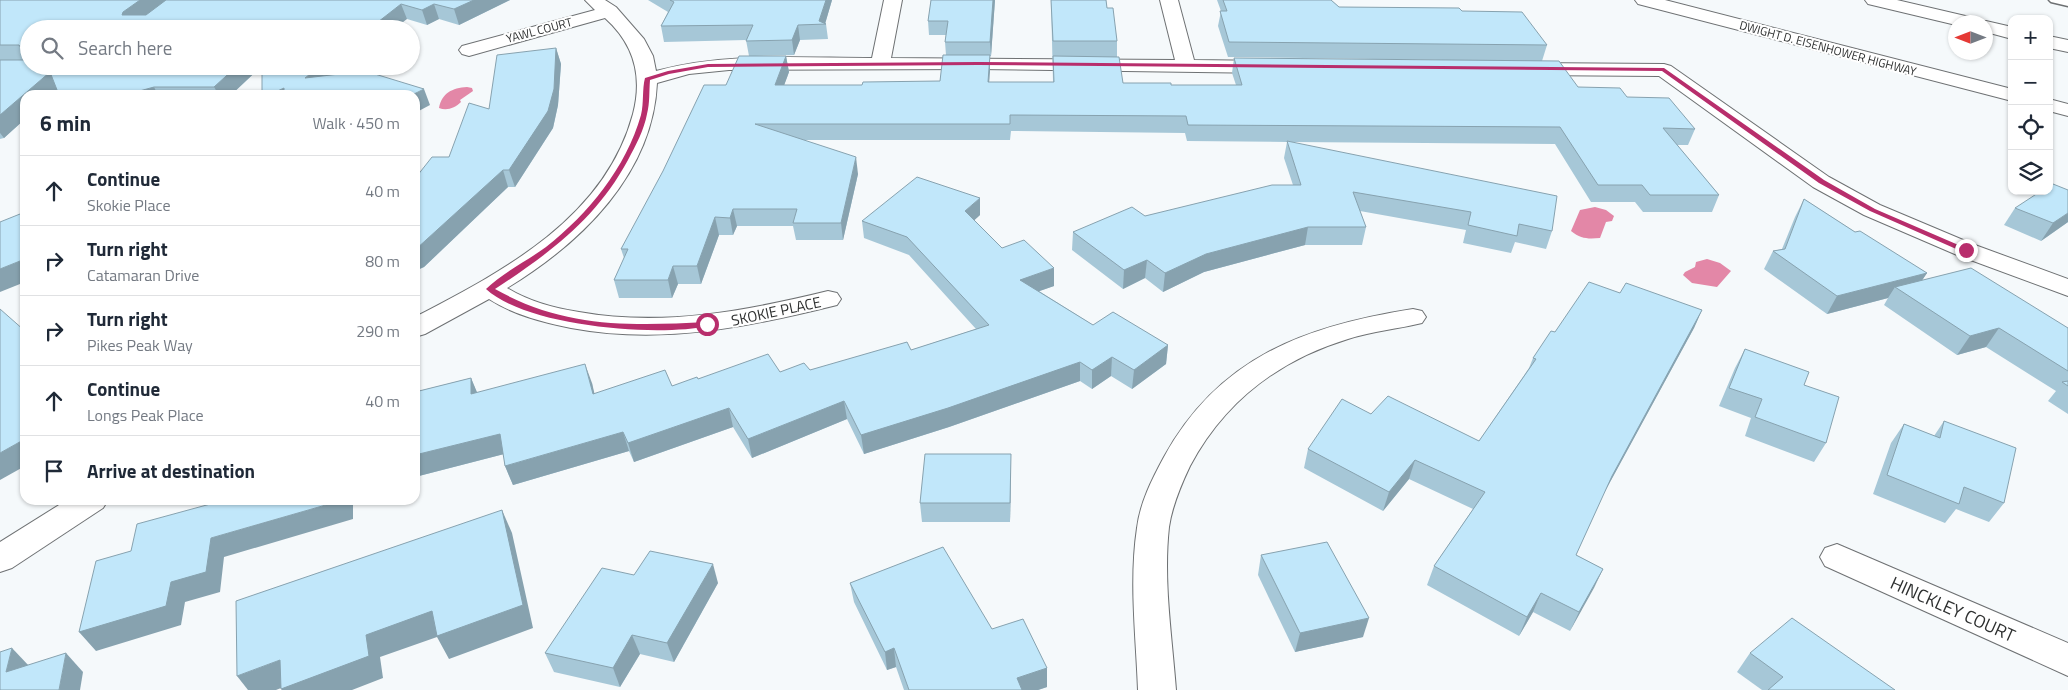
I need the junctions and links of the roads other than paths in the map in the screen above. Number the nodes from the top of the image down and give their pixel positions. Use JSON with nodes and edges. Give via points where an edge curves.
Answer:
{"nodes":[{"id":1,"x":893,"y":0,"type":"edge"},
{"id":2,"x":1169,"y":0,"type":"edge"},
{"id":3,"x":1644,"y":0,"type":"edge"},
{"id":4,"x":1874,"y":0,"type":"edge"},
{"id":5,"x":2054,"y":0,"type":"edge"},
{"id":6,"x":2068,"y":3,"type":"edge"},
{"id":7,"x":602,"y":6,"type":"edge"},
{"id":8,"x":1948,"y":17,"type":"edge"},
{"id":9,"x":1993,"y":29,"type":"edge"},
{"id":10,"x":2008,"y":32,"type":"edge"},
{"id":11,"x":2053,"y":43,"type":"edge"},
{"id":12,"x":2068,"y":46,"type":"edge"},
{"id":13,"x":469,"y":50,"type":"dead end"},
{"id":14,"x":880,"y":64,"type":"junction"},
{"id":15,"x":1186,"y":66,"type":"junction"},
{"id":16,"x":1285,"y":67,"type":"edge"},
{"id":17,"x":1514,"y":68,"type":"edge"},
{"id":18,"x":648,"y":79,"type":"junction"},
{"id":19,"x":2008,"y":94,"type":"edge"},
{"id":20,"x":2053,"y":106,"type":"edge"},
{"id":21,"x":2068,"y":110,"type":"edge"},
{"id":22,"x":2068,"y":288,"type":"edge"},
{"id":23,"x":490,"y":289,"type":"junction"},
{"id":24,"x":828,"y":299,"type":"dead end"},
{"id":25,"x":1413,"y":317,"type":"dead end"},
{"id":26,"x":420,"y":325,"type":"edge"},
{"id":27,"x":84,"y":505,"type":"edge"},
{"id":28,"x":1837,"y":557,"type":"dead end"},
{"id":29,"x":0,"y":560,"type":"edge"},
{"id":30,"x":2068,"y":660,"type":"edge"},
{"id":31,"x":1157,"y":690,"type":"edge"}],
"edges":[{"from":1,"to":14,"type":"main road"},
{"from":2,"to":15,"type":"main road"},
{"from":3,"to":19,"type":"main road","name":"DWIGHT D. EISENHOWER HIGHWAY"},
{"from":4,"to":8,"type":"main road"},
{"from":5,"to":6,"type":"lane"},
{"from":7,"to":13,"type":"main road","name":"YAWL COURT"},
{"from":7,"to":18,"type":"main road","via":[[633,37],[643,56]]},
{"from":9,"to":10,"type":"main road"},
{"from":11,"to":12,"type":"main road"},
{"from":14,"to":15,"type":"main road"},
{"from":14,"to":18,"type":"main road","via":[[708,65]]},
{"from":15,"to":16,"type":"main road"},
{"from":17,"to":22,"type":"main road","via":[[1664,70],[1821,182],[1901,223]]},
{"from":18,"to":23,"type":"main road","via":[[644,114],[635,141],[591,210],[534,259]]},
{"from":20,"to":21,"type":"main road"},
{"from":23,"to":24,"type":"main road","name":"SKOKIE PLACE","via":[[538,312],[588,324],[646,328],[707,324],[769,314]]},
{"from":23,"to":26,"type":"main road"},
{"from":25,"to":31,"type":"main road","via":[[1338,332],[1292,350],[1247,376],[1194,429],[1180,451],[1160,499],[1153,526],[1150,585]]},
{"from":27,"to":29,"type":"main road"},
{"from":28,"to":30,"type":"main road","name":"HINCKLEY COURT"}]}
